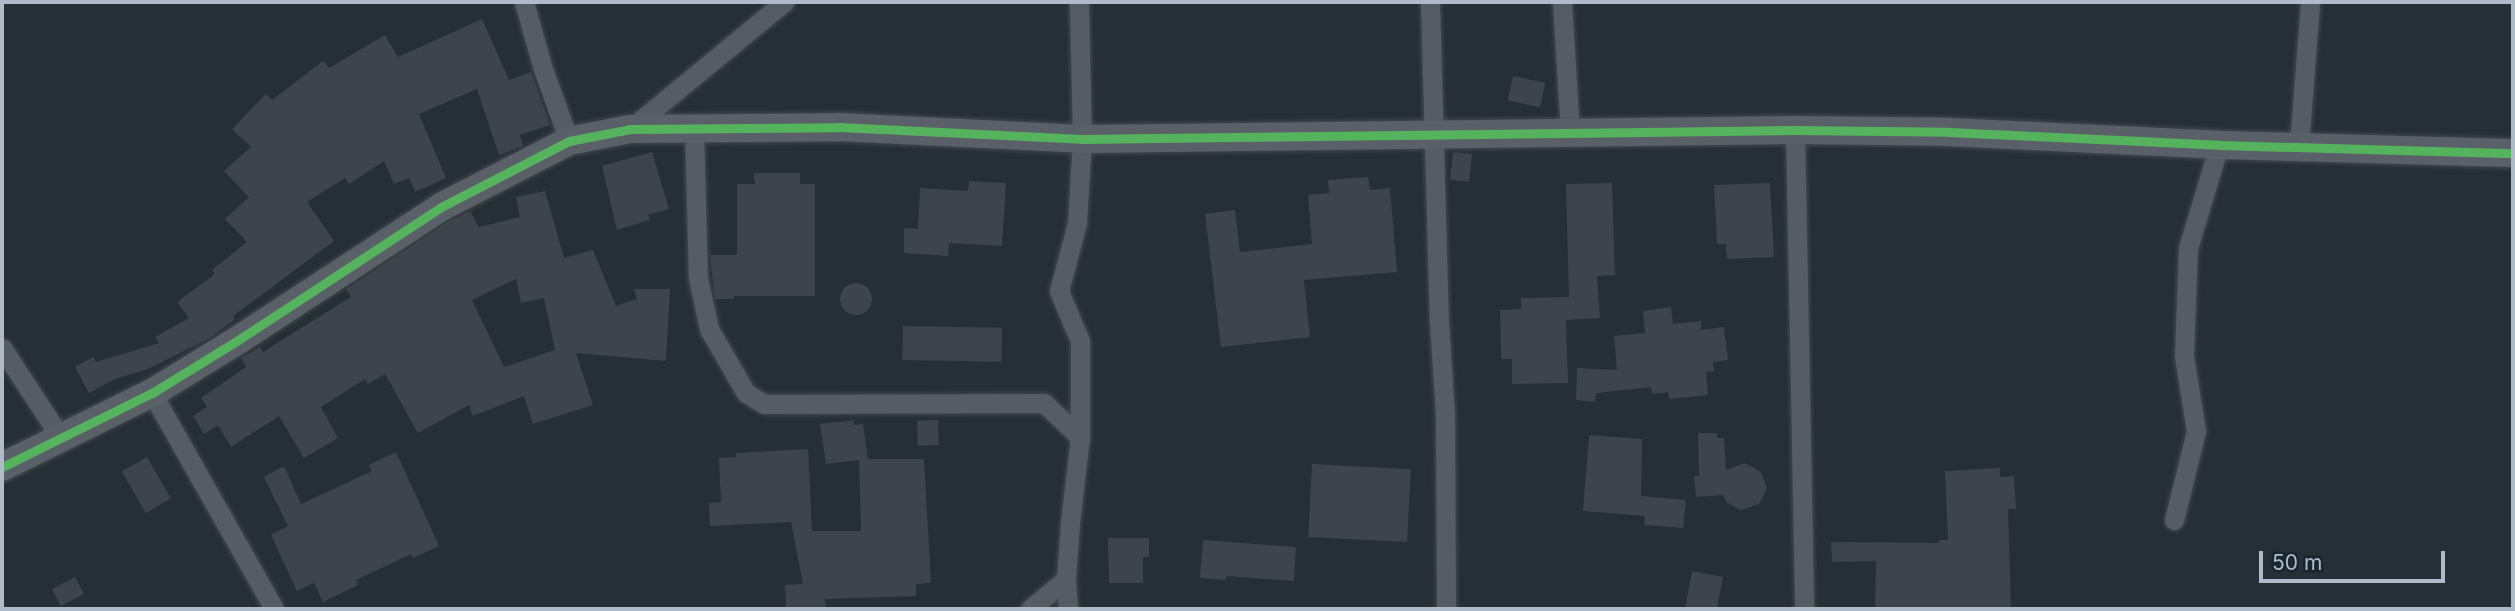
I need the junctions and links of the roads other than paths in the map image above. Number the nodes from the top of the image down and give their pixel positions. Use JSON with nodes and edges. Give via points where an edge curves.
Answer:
{"nodes":[{"id":1,"x":524,"y":2,"type":"edge"},
{"id":2,"x":784,"y":2,"type":"edge"},
{"id":3,"x":1079,"y":2,"type":"edge"},
{"id":4,"x":1430,"y":2,"type":"edge"},
{"id":5,"x":1562,"y":2,"type":"edge"},
{"id":6,"x":2310,"y":2,"type":"edge"},
{"id":7,"x":694,"y":128,"type":"junction"},
{"id":8,"x":630,"y":129,"type":"junction"},
{"id":9,"x":1795,"y":130,"type":"junction"},
{"id":10,"x":1570,"y":134,"type":"junction"},
{"id":11,"x":1435,"y":135,"type":"junction"},
{"id":12,"x":1082,"y":139,"type":"junction"},
{"id":13,"x":569,"y":141,"type":"junction"},
{"id":14,"x":2219,"y":145,"type":"junction"},
{"id":15,"x":2299,"y":146,"type":"junction"},
{"id":16,"x":2513,"y":153,"type":"edge"},
{"id":17,"x":2,"y":348,"type":"edge"},
{"id":18,"x":152,"y":393,"type":"junction"},
{"id":19,"x":1080,"y":437,"type":"junction"},
{"id":20,"x":61,"y":438,"type":"junction"},
{"id":21,"x":2,"y":467,"type":"edge"},
{"id":22,"x":2174,"y":520,"type":"dead end"},
{"id":23,"x":1066,"y":579,"type":"junction"},
{"id":24,"x":274,"y":609,"type":"edge"},
{"id":25,"x":1030,"y":609,"type":"edge"},
{"id":26,"x":1068,"y":609,"type":"edge"},
{"id":27,"x":1446,"y":609,"type":"edge"},
{"id":28,"x":1804,"y":609,"type":"edge"}],
"edges":[{"from":1,"to":13,"type":"street"},
{"from":2,"to":8,"type":"street"},
{"from":3,"to":12,"type":"street"},
{"from":4,"to":11,"type":"street"},
{"from":5,"to":10,"type":"street"},
{"from":6,"to":15,"type":"street"},
{"from":7,"to":8,"type":"street"},
{"from":7,"to":12,"type":"street","via":[[839,127]]},
{"from":7,"to":19,"type":"street","via":[[698,278],[709,329],[746,393],[764,404],[1044,403]]},
{"from":8,"to":13,"type":"street"},
{"from":9,"to":10,"type":"street"},
{"from":9,"to":14,"type":"street"},
{"from":9,"to":28,"type":"street"},
{"from":10,"to":11,"type":"street"},
{"from":11,"to":12,"type":"street"},
{"from":11,"to":27,"type":"street","via":[[1445,414]]},
{"from":12,"to":19,"type":"street","via":[[1077,223],[1059,290],[1080,341]]},
{"from":13,"to":18,"type":"street","via":[[441,207]]},
{"from":14,"to":15,"type":"street"},
{"from":14,"to":22,"type":"street","via":[[2188,248],[2184,356],[2196,431]]},
{"from":15,"to":16,"type":"street"},
{"from":17,"to":20,"type":"street"},
{"from":18,"to":20,"type":"street"},
{"from":18,"to":24,"type":"street"},
{"from":19,"to":23,"type":"street"},
{"from":20,"to":21,"type":"street"},
{"from":23,"to":25,"type":"street"},
{"from":23,"to":26,"type":"street"}]}
